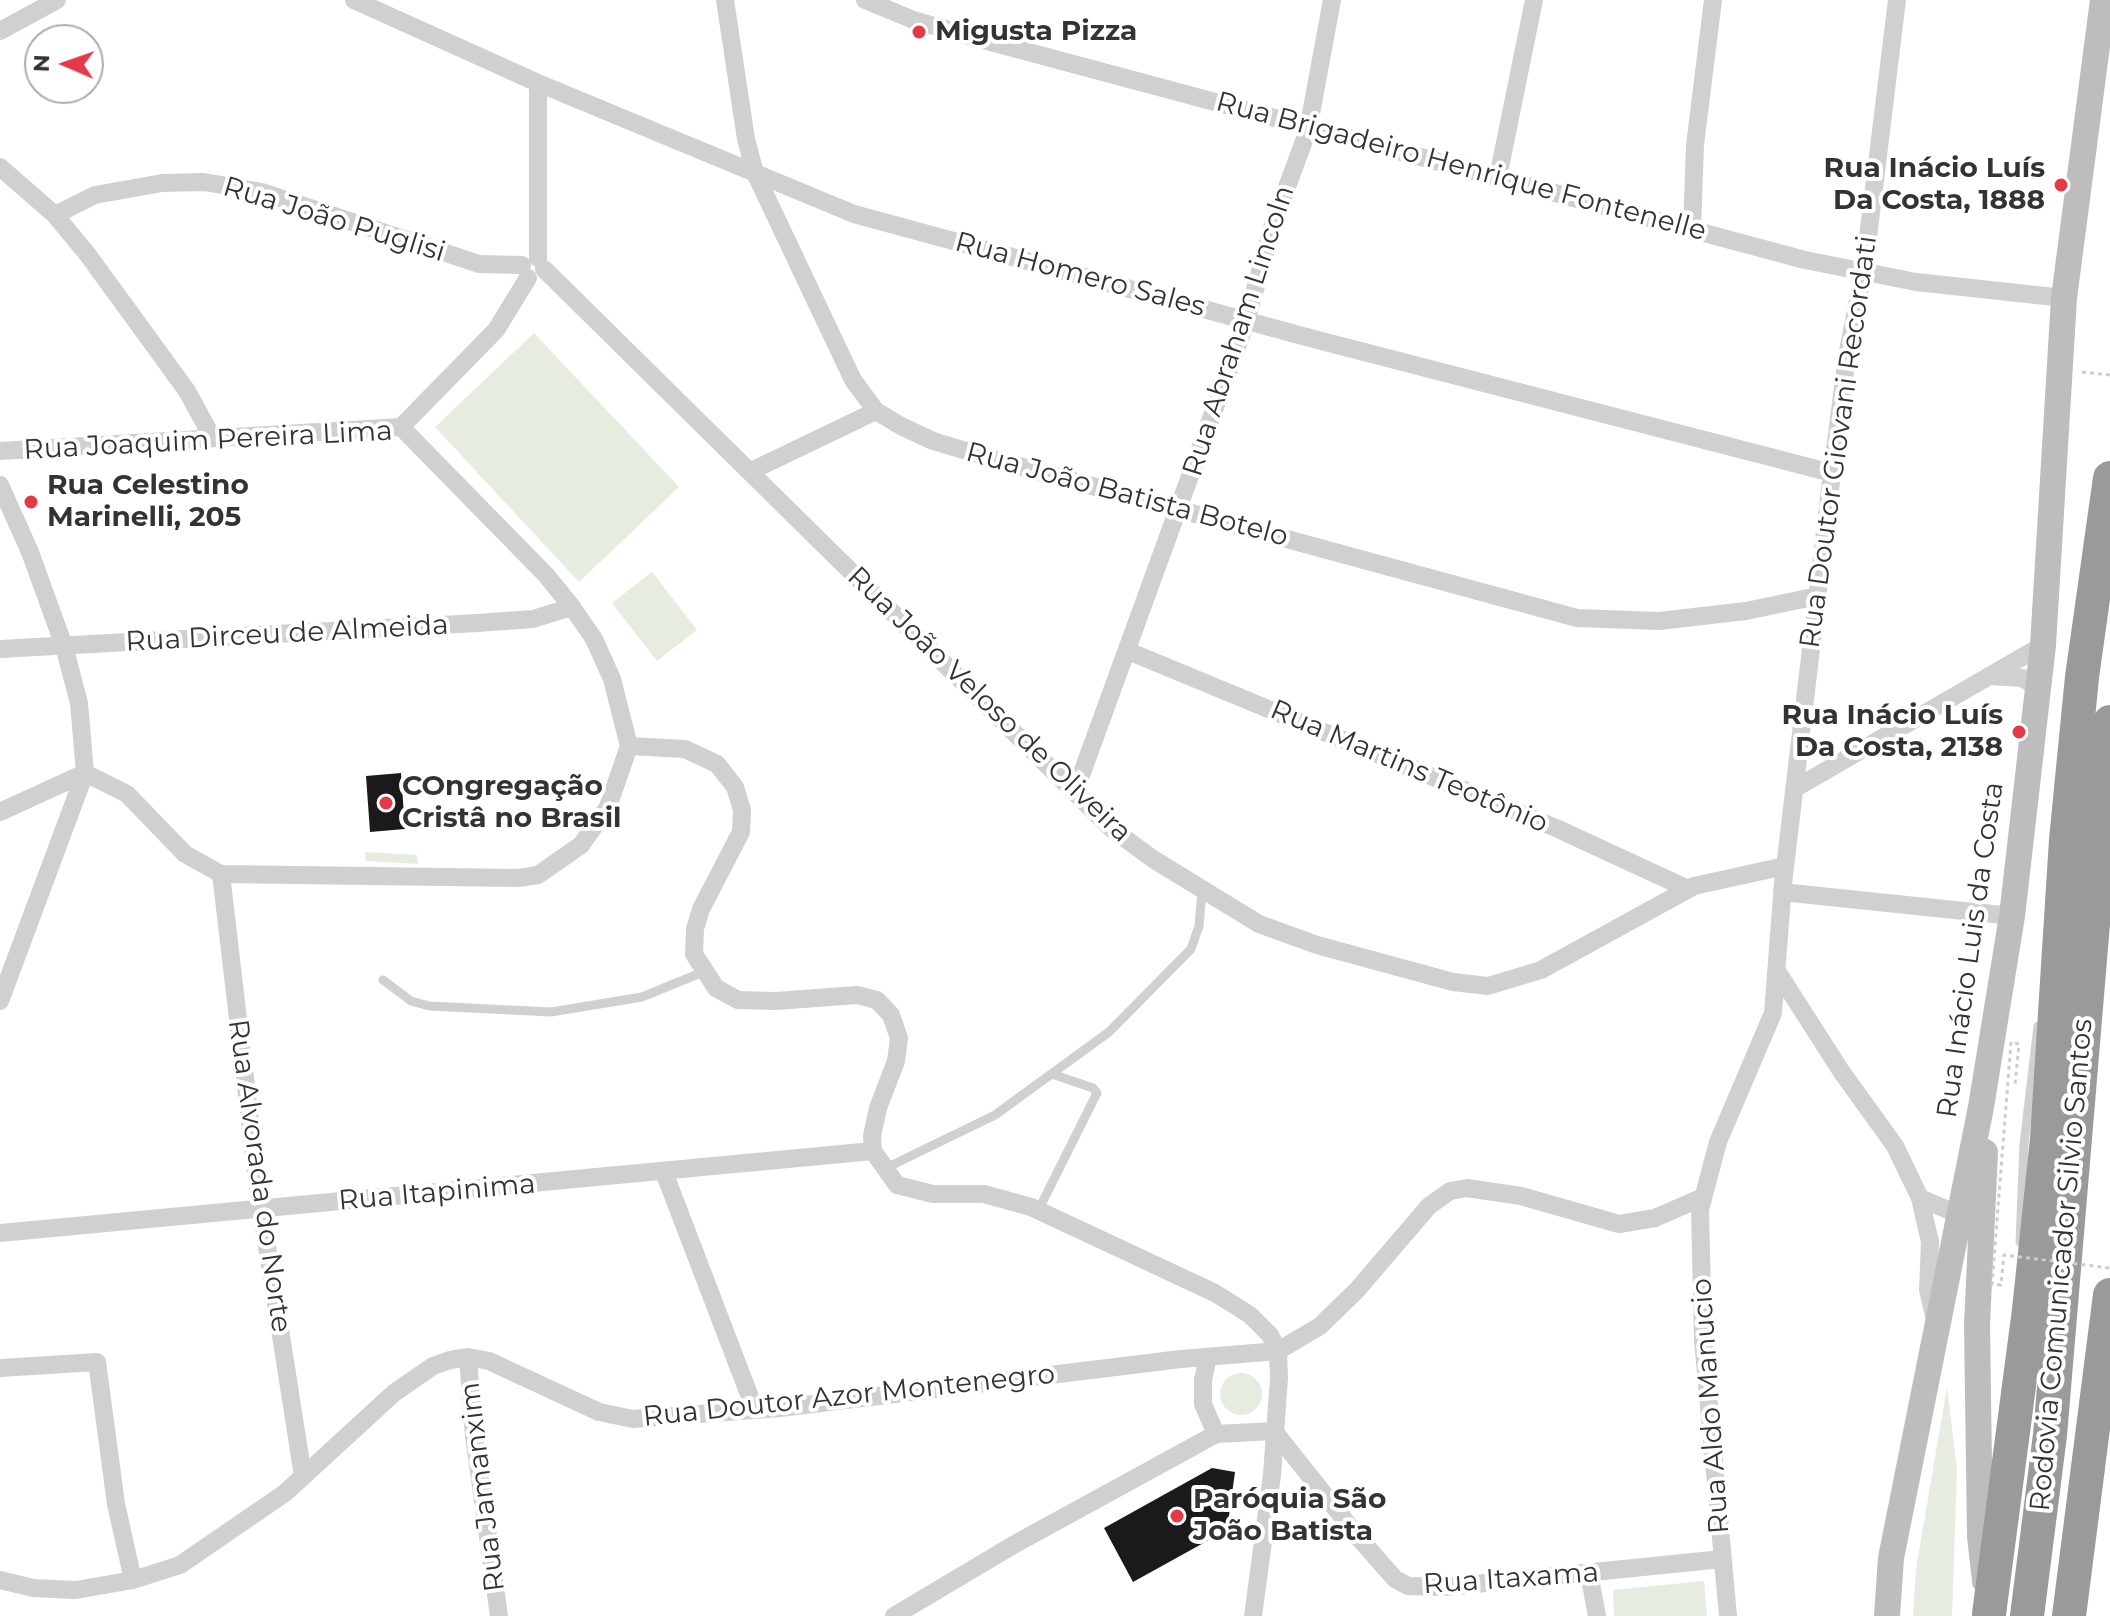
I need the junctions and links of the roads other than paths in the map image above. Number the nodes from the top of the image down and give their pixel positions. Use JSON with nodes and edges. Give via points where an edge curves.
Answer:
{"nodes":[{"id":1,"x":57,"y":0,"type":"edge"},
{"id":2,"x":354,"y":0,"type":"edge"},
{"id":3,"x":725,"y":0,"type":"edge"},
{"id":4,"x":865,"y":0,"type":"edge"},
{"id":5,"x":1332,"y":0,"type":"edge"},
{"id":6,"x":1534,"y":0,"type":"edge"},
{"id":7,"x":1713,"y":0,"type":"edge"},
{"id":8,"x":1897,"y":0,"type":"edge"},
{"id":9,"x":2103,"y":0,"type":"edge"},
{"id":10,"x":0,"y":31,"type":"edge"},
{"id":11,"x":538,"y":83,"type":"junction"},
{"id":12,"x":1308,"y":130,"type":"junction"},
{"id":13,"x":0,"y":167,"type":"edge"},
{"id":14,"x":755,"y":173,"type":"junction"},
{"id":15,"x":1498,"y":177,"type":"junction"},
{"id":16,"x":55,"y":215,"type":"junction"},
{"id":17,"x":1692,"y":229,"type":"junction"},
{"id":18,"x":533,"y":267,"type":"junction"},
{"id":19,"x":1864,"y":270,"type":"junction"},
{"id":20,"x":2064,"y":298,"type":"junction"},
{"id":21,"x":1246,"y":320,"type":"junction"},
{"id":22,"x":876,"y":411,"type":"junction"},
{"id":23,"x":401,"y":427,"type":"junction"},
{"id":24,"x":212,"y":437,"type":"junction"},
{"id":25,"x":0,"y":451,"type":"edge"},
{"id":26,"x":751,"y":471,"type":"junction"},
{"id":27,"x":1832,"y":473,"type":"junction"},
{"id":28,"x":2110,"y":478,"type":"edge"},
{"id":29,"x":0,"y":485,"type":"edge"},
{"id":30,"x":1180,"y":509,"type":"junction"},
{"id":31,"x":1818,"y":596,"type":"junction"},
{"id":32,"x":572,"y":607,"type":"junction"},
{"id":33,"x":2043,"y":645,"type":"junction"},
{"id":34,"x":64,"y":646,"type":"junction"},
{"id":35,"x":0,"y":649,"type":"edge"},
{"id":36,"x":1128,"y":651,"type":"junction"},
{"id":37,"x":1989,"y":676,"type":"junction"},
{"id":38,"x":2039,"y":688,"type":"junction"},
{"id":39,"x":2110,"y":722,"type":"edge"},
{"id":40,"x":629,"y":746,"type":"junction"},
{"id":41,"x":85,"y":773,"type":"junction"},
{"id":42,"x":1794,"y":789,"type":"junction"},
{"id":43,"x":1075,"y":792,"type":"junction"},
{"id":44,"x":0,"y":812,"type":"edge"},
{"id":45,"x":1785,"y":866,"type":"junction"},
{"id":46,"x":221,"y":874,"type":"junction"},
{"id":47,"x":1688,"y":889,"type":"junction"},
{"id":48,"x":1202,"y":891,"type":"junction"},
{"id":49,"x":1782,"y":892,"type":"junction"},
{"id":50,"x":2012,"y":916,"type":"junction"},
{"id":51,"x":2060,"y":942,"type":"junction"},
{"id":52,"x":1777,"y":971,"type":"junction"},
{"id":53,"x":703,"y":972,"type":"junction"},
{"id":54,"x":383,"y":980,"type":"dead end"},
{"id":55,"x":2044,"y":984,"type":"dead end"},
{"id":56,"x":0,"y":1001,"type":"edge"},
{"id":57,"x":2040,"y":1014,"type":"dead end"},
{"id":58,"x":1052,"y":1074,"type":"junction"},
{"id":59,"x":1981,"y":1107,"type":"junction"},
{"id":60,"x":873,"y":1151,"type":"junction"},
{"id":61,"x":884,"y":1169,"type":"junction"},
{"id":62,"x":664,"y":1172,"type":"junction"},
{"id":63,"x":1703,"y":1197,"type":"junction"},
{"id":64,"x":1920,"y":1198,"type":"junction"},
{"id":65,"x":261,"y":1210,"type":"junction"},
{"id":66,"x":1038,"y":1211,"type":"junction"},
{"id":67,"x":1960,"y":1215,"type":"junction"},
{"id":68,"x":0,"y":1233,"type":"edge"},
{"id":69,"x":2020,"y":1255,"type":"dead end"},
{"id":70,"x":2020,"y":1283,"type":"dead end"},
{"id":71,"x":2110,"y":1295,"type":"edge"},
{"id":72,"x":2028,"y":1316,"type":"junction"},
{"id":73,"x":1936,"y":1321,"type":"junction"},
{"id":74,"x":1278,"y":1351,"type":"junction"},
{"id":75,"x":468,"y":1357,"type":"junction"},
{"id":76,"x":1208,"y":1357,"type":"junction"},
{"id":77,"x":0,"y":1368,"type":"edge"},
{"id":78,"x":755,"y":1410,"type":"junction"},
{"id":79,"x":1274,"y":1431,"type":"junction"},
{"id":80,"x":1216,"y":1434,"type":"junction"},
{"id":81,"x":303,"y":1476,"type":"junction"},
{"id":82,"x":1722,"y":1559,"type":"junction"},
{"id":83,"x":1589,"y":1573,"type":"junction"},
{"id":84,"x":0,"y":1580,"type":"edge"},
{"id":85,"x":133,"y":1580,"type":"junction"},
{"id":86,"x":1989,"y":1615,"type":"edge"},
{"id":87,"x":499,"y":1616,"type":"edge"},
{"id":88,"x":894,"y":1616,"type":"edge"},
{"id":89,"x":1253,"y":1616,"type":"edge"},
{"id":90,"x":1597,"y":1616,"type":"edge"},
{"id":91,"x":1728,"y":1616,"type":"edge"},
{"id":92,"x":1887,"y":1616,"type":"edge"},
{"id":93,"x":2027,"y":1616,"type":"edge"},
{"id":94,"x":2069,"y":1616,"type":"edge"}],
"edges":[{"from":1,"to":10,"type":"street"},
{"from":2,"to":11,"type":"street","name":"Rua Homero Sales"},
{"from":3,"to":14,"type":"street","name":"Rua João Batista Botelo"},
{"from":4,"to":12,"type":"street","name":"Rua Brigadeiro Henrique Fontenelle","via":[[916,21]]},
{"from":5,"to":12,"type":"street","name":"Rua Abraham Lincoln"},
{"from":6,"to":15,"type":"street"},
{"from":7,"to":17,"type":"street","via":[[1695,145]]},
{"from":8,"to":19,"type":"street","name":"Rua Doutor Giovani Recordati"},
{"from":9,"to":20,"type":"main road","name":"Rua Inácio Luis da Costa"},
{"from":11,"to":14,"type":"street","name":"Rua Homero Sales"},
{"from":11,"to":18,"type":"street"},
{"from":12,"to":15,"type":"street","name":"Rua Brigadeiro Henrique Fontenelle"},
{"from":12,"to":21,"type":"street","name":"Rua Abraham Lincoln"},
{"from":13,"to":16,"type":"street"},
{"from":14,"to":21,"type":"street","name":"Rua Homero Sales","via":[[854,214]]},
{"from":14,"to":22,"type":"street","name":"Rua João Batista Botelo","via":[[853,380]]},
{"from":15,"to":17,"type":"street","name":"Rua Brigadeiro Henrique Fontenelle"},
{"from":16,"to":18,"type":"street","name":"Rua João Puglisi","via":[[95,195],[204,182],[262,192],[479,264]]},
{"from":16,"to":24,"type":"street","via":[[187,391]]},
{"from":17,"to":19,"type":"street","name":"Rua Brigadeiro Henrique Fontenelle"},
{"from":18,"to":23,"type":"street","via":[[496,330]]},
{"from":18,"to":26,"type":"street","name":"Rua João Veloso de Oliveira"},
{"from":19,"to":20,"type":"street","name":"Rua Brigadeiro Henrique Fontenelle","via":[[1916,282]]},
{"from":19,"to":27,"type":"street","name":"Rua Doutor Giovani Recordati"},
{"from":20,"to":33,"type":"main road","name":"Rua Inácio Luis da Costa"},
{"from":21,"to":27,"type":"street","name":"Rua Homero Sales"},
{"from":21,"to":30,"type":"street","name":"Rua Abraham Lincoln"},
{"from":22,"to":26,"type":"street"},
{"from":22,"to":30,"type":"street","name":"Rua João Batista Botelo","via":[[933,441]]},
{"from":23,"to":24,"type":"street","name":"Rua Joaquim Pereira Lima"},
{"from":23,"to":32,"type":"street","name":"Rua Joaquim Pereira Lima"},
{"from":24,"to":25,"type":"street","name":"Rua Joaquim Pereira Lima"},
{"from":26,"to":43,"type":"street","name":"Rua João Veloso de Oliveira"},
{"from":27,"to":31,"type":"street","name":"Rua Doutor Giovani Recordati"},
{"from":28,"to":51,"type":"highway","via":[[2082,677]]},
{"from":29,"to":34,"type":"street"},
{"from":30,"to":31,"type":"street","name":"Rua João Batista Botelo","via":[[1577,618],[1659,621]]},
{"from":30,"to":36,"type":"street","name":"Rua Abraham Lincoln"},
{"from":31,"to":42,"type":"street","name":"Rua Doutor Giovani Recordati"},
{"from":32,"to":34,"type":"street","name":"Rua Dirceu de Almeida","via":[[533,619]]},
{"from":32,"to":40,"type":"street","name":"Rua Joaquim Pereira Lima","via":[[612,679]]},
{"from":33,"to":37,"type":"street"},
{"from":33,"to":38,"type":"main road","name":"Rua Inácio Luis da Costa"},
{"from":34,"to":35,"type":"street","name":"Rua Dirceu de Almeida"},
{"from":34,"to":41,"type":"street","via":[[79,703]]},
{"from":36,"to":43,"type":"street","name":"Rua Abraham Lincoln"},
{"from":36,"to":47,"type":"street","name":"Rua Martins Teotônio","via":[[1556,828]]},
{"from":37,"to":38,"type":"street","via":[[2022,678]]},
{"from":37,"to":42,"type":"street"},
{"from":38,"to":50,"type":"main road","name":"Rua Inácio Luis da Costa"},
{"from":39,"to":93,"type":"highway","name":"Rodovia Comunicador Silvio Santos","via":[[2053,1405]]},
{"from":40,"to":46,"type":"street","via":[[608,807],[581,845],[538,875],[500,880]]},
{"from":40,"to":53,"type":"street","via":[[685,749],[717,764],[735,787],[741,832],[695,929],[694,954]]},
{"from":41,"to":44,"type":"street"},
{"from":41,"to":46,"type":"street","via":[[127,794],[185,854]]},
{"from":41,"to":56,"type":"street"},
{"from":42,"to":45,"type":"street","name":"Rua Doutor Giovani Recordati"},
{"from":43,"to":48,"type":"street","name":"Rua João Veloso de Oliveira","via":[[1112,829]]},
{"from":45,"to":47,"type":"street","name":"Rua João Veloso de Oliveira"},
{"from":45,"to":49,"type":"street","name":"Rua Doutor Giovani Recordati"},
{"from":46,"to":65,"type":"street","name":"Rua Alvorada do Norte"},
{"from":47,"to":48,"type":"street","name":"Rua João Veloso de Oliveira","via":[[1541,970],[1474,986],[1317,945],[1259,924]]},
{"from":48,"to":58,"type":"lane","via":[[1191,949],[1109,1032]]},
{"from":49,"to":50,"type":"street"},
{"from":49,"to":52,"type":"street","name":"Rua Doutor Giovani Recordati"},
{"from":50,"to":59,"type":"main road","name":"Rua Inácio Luis da Costa"},
{"from":51,"to":55,"type":"lane"},
{"from":51,"to":72,"type":"highway"},
{"from":52,"to":63,"type":"street","name":"Rua Aldo Manucio","via":[[1770,1025],[1718,1142]]},
{"from":52,"to":64,"type":"street","via":[[1895,1146]]},
{"from":53,"to":54,"type":"lane","via":[[642,997],[551,1012],[429,1006],[411,1001]]},
{"from":53,"to":60,"type":"street","via":[[716,988],[738,1000],[857,995],[877,1000],[891,1015],[899,1038],[878,1108]]},
{"from":57,"to":69,"type":"lane","via":[[2024,1144]]},
{"from":58,"to":61,"type":"lane","via":[[995,1115]]},
{"from":58,"to":66,"type":"lane","via":[[1096,1090]]},
{"from":59,"to":67,"type":"main road","name":"Rua Inácio Luis da Costa"},
{"from":59,"to":86,"type":"main road","via":[[1985,1149],[1977,1325],[1980,1536]]},
{"from":60,"to":61,"type":"street"},
{"from":60,"to":62,"type":"street","name":"Rua Itapinima"},
{"from":61,"to":66,"type":"street","via":[[897,1185],[915,1191],[984,1194]]},
{"from":62,"to":65,"type":"street","name":"Rua Itapinima"},
{"from":62,"to":78,"type":"street"},
{"from":63,"to":74,"type":"street","via":[[1655,1218],[1619,1224],[1521,1196],[1467,1188],[1450,1191],[1429,1206],[1320,1326]]},
{"from":63,"to":82,"type":"street","name":"Rua Aldo Manucio","via":[[1703,1340]]},
{"from":64,"to":67,"type":"street"},
{"from":64,"to":73,"type":"street","via":[[1930,1242],[1928,1290]]},
{"from":65,"to":68,"type":"street","name":"Rua Itapinima"},
{"from":65,"to":81,"type":"street","name":"Rua Alvorada do Norte"},
{"from":66,"to":74,"type":"street","via":[[1215,1293],[1250,1315]]},
{"from":67,"to":73,"type":"main road","name":"Rua Inácio Luis da Costa"},
{"from":70,"to":72,"type":"lane"},
{"from":71,"to":94,"type":"highway","name":"Rodovia Comunicador Silvio Santos"},
{"from":72,"to":86,"type":"highway"},
{"from":73,"to":92,"type":"main road","name":"Rua Inácio Luis da Costa","via":[[1891,1558]]},
{"from":74,"to":76,"type":"street","name":"Rua Doutor Azor Montenegro"},
{"from":74,"to":79,"type":"street"},
{"from":75,"to":78,"type":"street","name":"Rua Doutor Azor Montenegro","via":[[489,1361],[599,1412],[633,1419]]},
{"from":75,"to":81,"type":"street","via":[[433,1366],[394,1393]]},
{"from":75,"to":87,"type":"street","name":"Rua Jamanxim"},
{"from":76,"to":78,"type":"street","name":"Rua Doutor Azor Montenegro"},
{"from":76,"to":80,"type":"street","via":[[1203,1404]]},
{"from":77,"to":85,"type":"street","via":[[97,1362],[116,1504]]},
{"from":79,"to":80,"type":"street"},
{"from":79,"to":83,"type":"street","name":"Rua Itaxama","via":[[1402,1584],[1446,1587]]},
{"from":79,"to":89,"type":"street"},
{"from":80,"to":88,"type":"street"},
{"from":81,"to":85,"type":"street","via":[[180,1565]]},
{"from":82,"to":83,"type":"street","name":"Rua Itaxama"},
{"from":82,"to":91,"type":"street","name":"Rua Aldo Manucio"},
{"from":83,"to":90,"type":"street"},
{"from":84,"to":85,"type":"street","via":[[76,1590]]}]}
